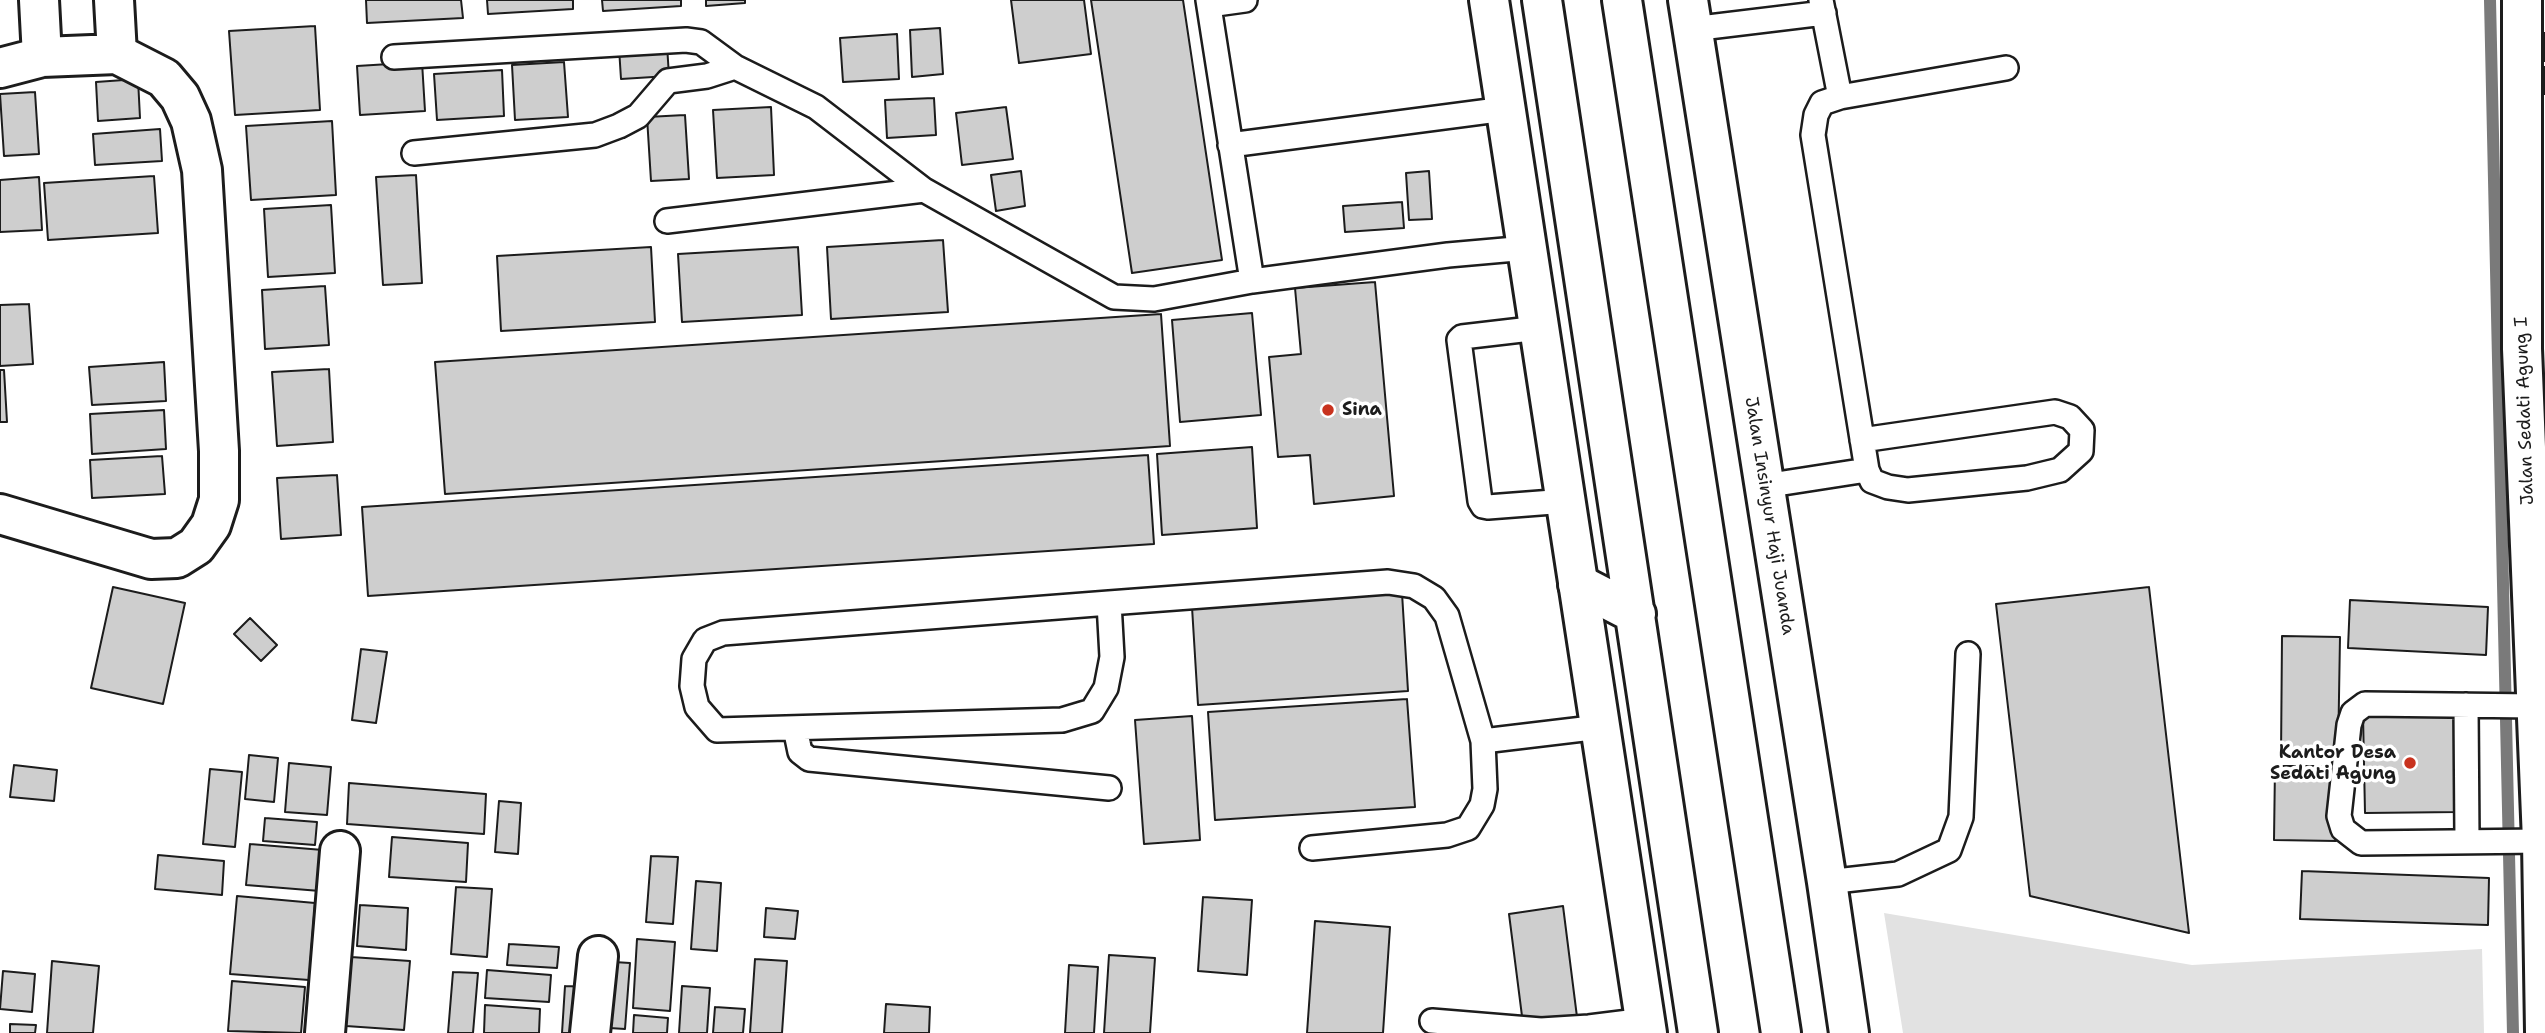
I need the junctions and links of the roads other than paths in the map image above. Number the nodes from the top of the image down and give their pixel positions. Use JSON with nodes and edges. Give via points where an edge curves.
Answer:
{"nodes":[{"id":1,"x":39,"y":0,"type":"edge"},
{"id":2,"x":114,"y":0,"type":"edge"},
{"id":3,"x":1245,"y":0,"type":"edge"},
{"id":4,"x":1489,"y":0,"type":"edge"},
{"id":5,"x":1542,"y":0,"type":"edge"},
{"id":6,"x":1622,"y":0,"type":"edge"},
{"id":7,"x":2522,"y":0,"type":"edge"},
{"id":8,"x":1209,"y":3,"type":"edge"},
{"id":9,"x":1823,"y":6,"type":"edge"},
{"id":10,"x":1690,"y":14,"type":"edge"},
{"id":11,"x":117,"y":54,"type":"junction"},
{"id":12,"x":42,"y":57,"type":"junction"},
{"id":13,"x":394,"y":57,"type":"dead end"},
{"id":14,"x":736,"y":67,"type":"junction"},
{"id":15,"x":0,"y":68,"type":"edge"},
{"id":16,"x":2006,"y":68,"type":"dead end"},
{"id":17,"x":1840,"y":97,"type":"junction"},
{"id":18,"x":1506,"y":109,"type":"junction"},
{"id":19,"x":1230,"y":145,"type":"junction"},
{"id":20,"x":414,"y":153,"type":"dead end"},
{"id":21,"x":924,"y":190,"type":"junction"},
{"id":22,"x":667,"y":221,"type":"dead end"},
{"id":23,"x":1527,"y":248,"type":"junction"},
{"id":24,"x":1252,"y":281,"type":"junction"},
{"id":25,"x":1539,"y":328,"type":"junction"},
{"id":26,"x":1862,"y":440,"type":"junction"},
{"id":27,"x":1867,"y":470,"type":"junction"},
{"id":28,"x":1764,"y":486,"type":"junction"},
{"id":29,"x":1566,"y":501,"type":"junction"},
{"id":30,"x":0,"y":514,"type":"edge"},
{"id":31,"x":1578,"y":584,"type":"junction"},
{"id":32,"x":1108,"y":603,"type":"junction"},
{"id":33,"x":1636,"y":614,"type":"junction"},
{"id":34,"x":1968,"y":654,"type":"dead end"},
{"id":35,"x":2476,"y":705,"type":"junction"},
{"id":36,"x":2525,"y":706,"type":"junction"},
{"id":37,"x":1600,"y":727,"type":"junction"},
{"id":38,"x":795,"y":728,"type":"junction"},
{"id":39,"x":1483,"y":741,"type":"junction"},
{"id":40,"x":1109,"y":788,"type":"dead end"},
{"id":41,"x":2467,"y":841,"type":"junction"},
{"id":42,"x":2531,"y":842,"type":"junction"},
{"id":43,"x":1312,"y":848,"type":"dead end"},
{"id":44,"x":340,"y":851,"type":"dead end"},
{"id":45,"x":1827,"y":882,"type":"junction"},
{"id":46,"x":598,"y":956,"type":"dead end"},
{"id":47,"x":1432,"y":1021,"type":"dead end"},
{"id":48,"x":1646,"y":1026,"type":"edge"},
{"id":49,"x":2545,"y":1032,"type":"edge"},
{"id":50,"x":326,"y":1033,"type":"edge"},
{"id":51,"x":590,"y":1033,"type":"edge"},
{"id":52,"x":1698,"y":1033,"type":"edge"},
{"id":53,"x":1781,"y":1033,"type":"edge"},
{"id":54,"x":1849,"y":1033,"type":"edge"}],
"edges":[{"from":1,"to":12,"type":"main road"},
{"from":2,"to":11,"type":"main road"},
{"from":3,"to":8,"type":"lane"},
{"from":4,"to":18,"type":"main road"},
{"from":5,"to":33,"type":"main road"},
{"from":6,"to":53,"type":"main road"},
{"from":7,"to":36,"type":"main road","name":"Jalan Sedati Agung I"},
{"from":8,"to":19,"type":"lane"},
{"from":9,"to":10,"type":"lane"},
{"from":9,"to":17,"type":"lane"},
{"from":10,"to":28,"type":"main road","name":"Jalan Insinyur Haji Juanda"},
{"from":11,"to":12,"type":"main road"},
{"from":11,"to":30,"type":"main road","via":[[163,78],[180,97],[191,121],[202,170],[219,500],[211,525],[196,546],[177,558],[151,559]]},
{"from":12,"to":15,"type":"main road"},
{"from":13,"to":14,"type":"lane","via":[[686,40],[701,42]]},
{"from":14,"to":20,"type":"lane","via":[[668,81],[638,116],[595,135]]},
{"from":14,"to":21,"type":"lane","via":[[816,107]]},
{"from":16,"to":17,"type":"lane"},
{"from":17,"to":26,"type":"lane","via":[[1822,103],[1813,135]]},
{"from":18,"to":19,"type":"lane"},
{"from":18,"to":23,"type":"main road"},
{"from":19,"to":24,"type":"lane"},
{"from":21,"to":22,"type":"lane"},
{"from":21,"to":24,"type":"lane","via":[[1114,297],[1154,299]]},
{"from":23,"to":24,"type":"lane"},
{"from":23,"to":25,"type":"main road"},
{"from":25,"to":29,"type":"main road"},
{"from":25,"to":29,"type":"lane","via":[[1459,341],[1480,501],[1488,507]]},
{"from":26,"to":27,"type":"lane"},
{"from":26,"to":27,"type":"lane","via":[[2055,412],[2070,417],[2082,430],[2081,451],[2060,470],[2027,478],[1908,490],[1872,481]]},
{"from":27,"to":28,"type":"lane"},
{"from":28,"to":45,"type":"main road","name":"Jalan Insinyur Haji Juanda"},
{"from":29,"to":31,"type":"main road"},
{"from":31,"to":33,"type":"main road"},
{"from":31,"to":37,"type":"main road"},
{"from":32,"to":38,"type":"lane","via":[[1112,657],[1106,688],[1092,710],[1062,720]]},
{"from":32,"to":38,"type":"lane","via":[[723,633],[705,640],[694,659],[692,686],[697,707],[717,730]]},
{"from":32,"to":39,"type":"lane","via":[[1388,582],[1415,586],[1434,598],[1447,616]]},
{"from":33,"to":52,"type":"main road"},
{"from":34,"to":45,"type":"lane","via":[[1961,817],[1949,850],[1898,874]]},
{"from":35,"to":36,"type":"lane"},
{"from":35,"to":41,"type":"lane"},
{"from":35,"to":41,"type":"lane","via":[[2380,703],[2365,704],[2353,713],[2339,816],[2343,830],[2361,843]]},
{"from":36,"to":42,"type":"main road","name":"Jalan Sedati Agung I"},
{"from":37,"to":39,"type":"lane"},
{"from":37,"to":48,"type":"main road"},
{"from":38,"to":40,"type":"lane","via":[[800,752],[809,759]]},
{"from":39,"to":43,"type":"lane","via":[[1485,789],[1482,805],[1468,828],[1447,835]]},
{"from":41,"to":42,"type":"lane"},
{"from":42,"to":49,"type":"main road","name":"Jalan Sedati Agung I"},
{"from":44,"to":50,"type":"main road"},
{"from":45,"to":54,"type":"main road","name":"Jalan Insinyur Haji Juanda"},
{"from":46,"to":51,"type":"main road"},
{"from":47,"to":48,"type":"lane","via":[[1541,1030]]}]}
